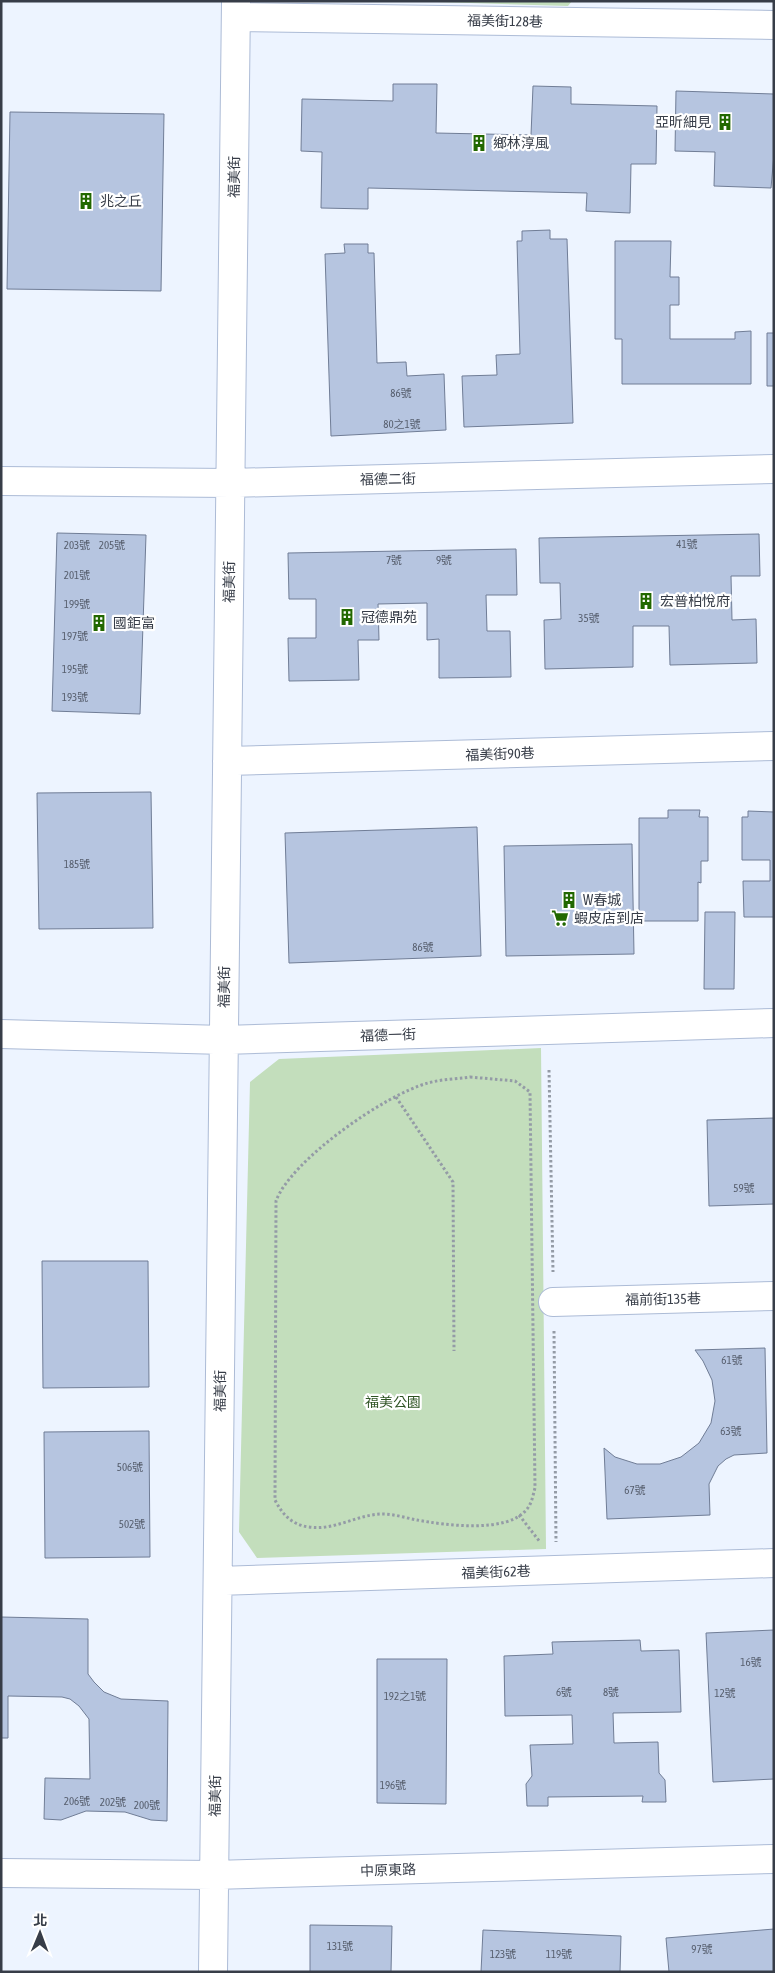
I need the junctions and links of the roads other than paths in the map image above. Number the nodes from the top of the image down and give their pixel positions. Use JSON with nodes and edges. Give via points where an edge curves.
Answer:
{"nodes":[{"id":1,"x":236,"y":9,"type":"edge"},
{"id":2,"x":774,"y":24,"type":"edge"},
{"id":3,"x":774,"y":469,"type":"edge"},
{"id":4,"x":1,"y":481,"type":"edge"},
{"id":5,"x":230,"y":484,"type":"junction"},
{"id":6,"x":774,"y":746,"type":"edge"},
{"id":7,"x":227,"y":761,"type":"junction"},
{"id":8,"x":774,"y":1023,"type":"edge"},
{"id":9,"x":1,"y":1034,"type":"edge"},
{"id":10,"x":224,"y":1040,"type":"junction"},
{"id":11,"x":774,"y":1296,"type":"edge"},
{"id":12,"x":553,"y":1302,"type":"dead end"},
{"id":13,"x":774,"y":1563,"type":"edge"},
{"id":14,"x":218,"y":1581,"type":"junction"},
{"id":15,"x":774,"y":1860,"type":"edge"},
{"id":16,"x":1,"y":1873,"type":"edge"},
{"id":17,"x":214,"y":1875,"type":"junction"},
{"id":18,"x":213,"y":1972,"type":"edge"}],
"edges":[{"from":1,"to":2,"type":"street","name":"福美街128巷"},
{"from":1,"to":5,"type":"street","name":"福美街"},
{"from":3,"to":5,"type":"street","name":"福德二街"},
{"from":4,"to":5,"type":"street","name":"福德二街"},
{"from":5,"to":7,"type":"street","name":"福美街"},
{"from":6,"to":7,"type":"street","name":"福美街90巷"},
{"from":7,"to":10,"type":"street","name":"福美街"},
{"from":8,"to":10,"type":"street","name":"福德一街"},
{"from":9,"to":10,"type":"street","name":"福德一街"},
{"from":10,"to":14,"type":"street","name":"福美街"},
{"from":11,"to":12,"type":"street","name":"福前街135巷"},
{"from":13,"to":14,"type":"street","name":"福美街62巷"},
{"from":14,"to":17,"type":"street","name":"福美街"},
{"from":15,"to":17,"type":"street","name":"中原東路"},
{"from":16,"to":17,"type":"street","name":"中原東路"},
{"from":17,"to":18,"type":"street","name":"福美街"}]}
